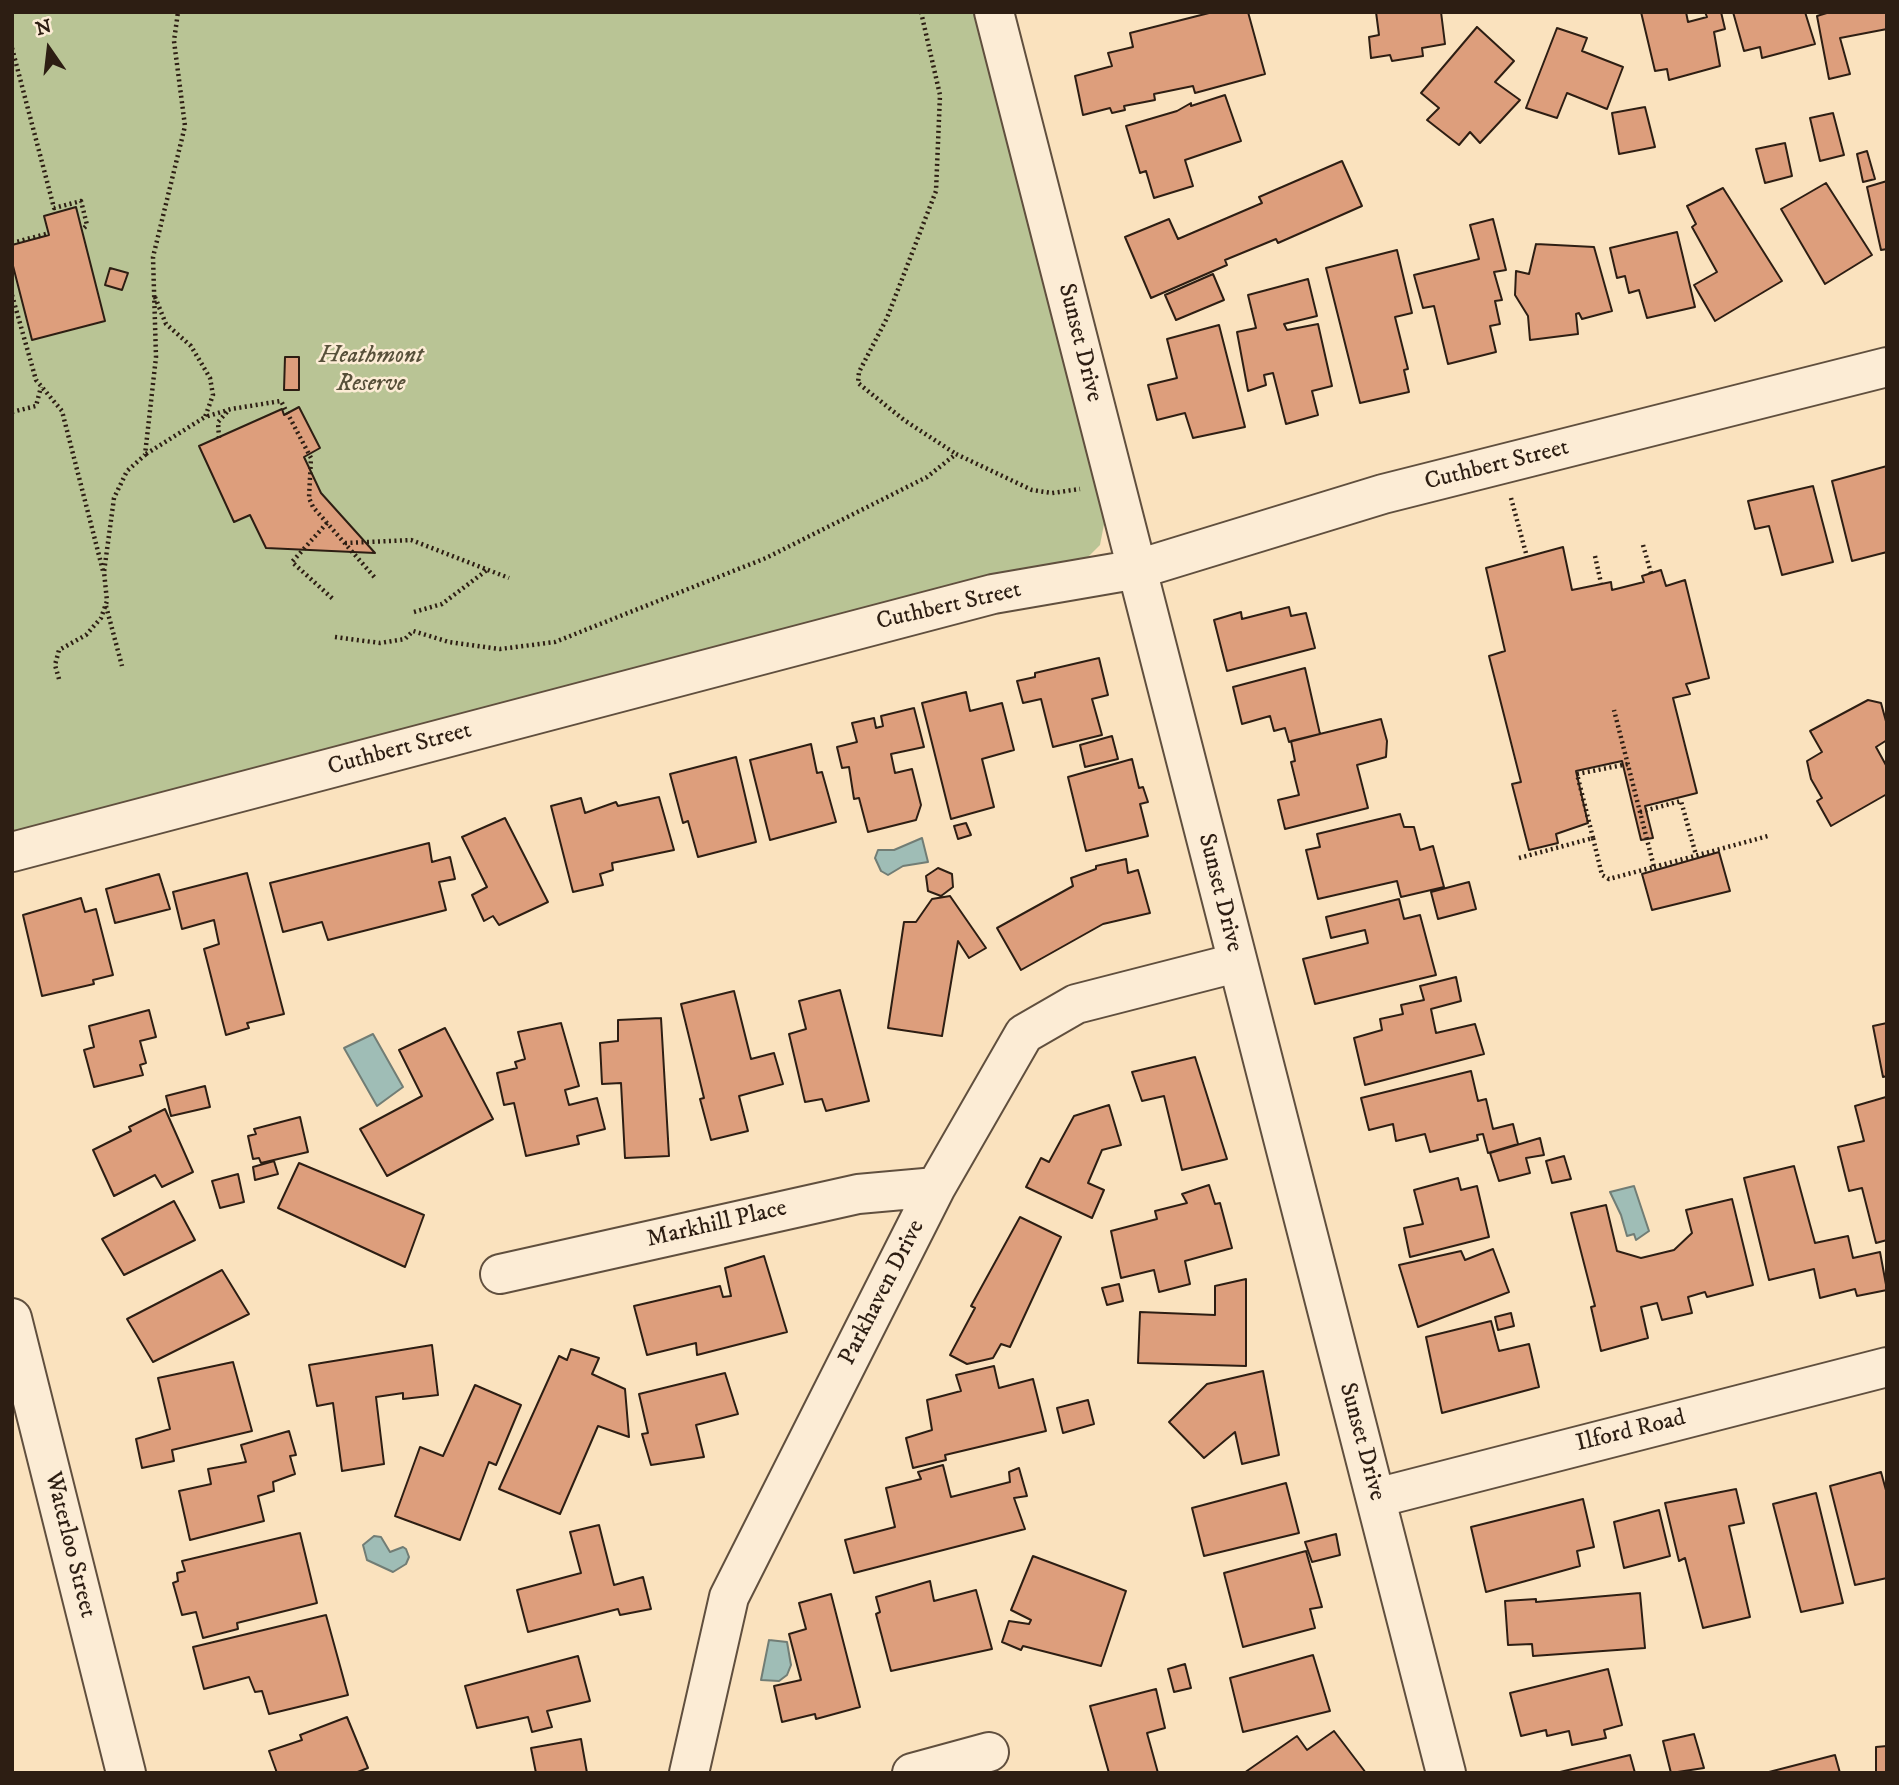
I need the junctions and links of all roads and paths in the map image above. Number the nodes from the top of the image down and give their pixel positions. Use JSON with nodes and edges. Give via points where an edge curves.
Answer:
{"nodes":[{"id":1,"x":178,"y":12,"type":"edge"},
{"id":2,"x":921,"y":12,"type":"edge"},
{"id":3,"x":994,"y":12,"type":"edge"},
{"id":4,"x":12,"y":48,"type":"edge"},
{"id":5,"x":82,"y":230,"type":"dead end"},
{"id":6,"x":46,"y":234,"type":"dead end"},
{"id":7,"x":13,"y":242,"type":"edge"},
{"id":8,"x":153,"y":284,"type":"junction"},
{"id":9,"x":12,"y":295,"type":"edge"},
{"id":10,"x":1887,"y":368,"type":"edge"},
{"id":11,"x":42,"y":386,"type":"junction"},
{"id":12,"x":231,"y":409,"type":"junction"},
{"id":13,"x":12,"y":412,"type":"edge"},
{"id":14,"x":205,"y":418,"type":"junction"},
{"id":15,"x":219,"y":438,"type":"dead end"},
{"id":16,"x":956,"y":454,"type":"junction"},
{"id":17,"x":145,"y":455,"type":"junction"},
{"id":18,"x":1115,"y":482,"type":"junction"},
{"id":19,"x":1510,"y":494,"type":"dead end"},
{"id":20,"x":327,"y":523,"type":"junction"},
{"id":21,"x":344,"y":543,"type":"junction"},
{"id":22,"x":1643,"y":545,"type":"dead end"},
{"id":23,"x":1595,"y":556,"type":"dead end"},
{"id":24,"x":1527,"y":557,"type":"dead end"},
{"id":25,"x":1138,"y":569,"type":"junction"},
{"id":26,"x":487,"y":570,"type":"junction"},
{"id":27,"x":104,"y":572,"type":"junction"},
{"id":28,"x":1651,"y":573,"type":"dead end"},
{"id":29,"x":509,"y":578,"type":"dead end"},
{"id":30,"x":376,"y":579,"type":"dead end"},
{"id":31,"x":1601,"y":583,"type":"dead end"},
{"id":32,"x":333,"y":599,"type":"dead end"},
{"id":33,"x":106,"y":603,"type":"junction"},
{"id":34,"x":414,"y":612,"type":"dead end"},
{"id":35,"x":335,"y":637,"type":"dead end"},
{"id":36,"x":121,"y":666,"type":"dead end"},
{"id":37,"x":59,"y":679,"type":"dead end"},
{"id":38,"x":1614,"y":710,"type":"dead end"},
{"id":39,"x":1628,"y":764,"type":"junction"},
{"id":40,"x":1640,"y":812,"type":"junction"},
{"id":41,"x":1768,"y":836,"type":"dead end"},
{"id":42,"x":1593,"y":838,"type":"junction"},
{"id":43,"x":12,"y":852,"type":"edge"},
{"id":44,"x":1696,"y":855,"type":"junction"},
{"id":45,"x":1520,"y":858,"type":"dead end"},
{"id":46,"x":1654,"y":867,"type":"junction"},
{"id":47,"x":1236,"y":963,"type":"junction"},
{"id":48,"x":936,"y":1187,"type":"junction"},
{"id":49,"x":500,"y":1274,"type":"dead end"},
{"id":50,"x":12,"y":1318,"type":"edge"},
{"id":51,"x":1887,"y":1367,"type":"edge"},
{"id":52,"x":1376,"y":1497,"type":"junction"},
{"id":53,"x":989,"y":1752,"type":"dead end"},
{"id":54,"x":126,"y":1773,"type":"edge"},
{"id":55,"x":689,"y":1773,"type":"edge"},
{"id":56,"x":912,"y":1773,"type":"edge"},
{"id":57,"x":1447,"y":1773,"type":"edge"}],
"edges":[{"from":1,"to":8,"type":"path","via":[[174,41],[184,133],[155,242]]},
{"from":2,"to":16,"type":"path","via":[[940,95],[936,191],[858,383]]},
{"from":3,"to":18,"type":"street","name":"Sunset Drive"},
{"from":4,"to":5,"type":"path","via":[[54,208],[81,201],[87,225]]},
{"from":6,"to":7,"type":"path"},
{"from":8,"to":14,"type":"path","via":[[166,324],[191,346],[210,378],[213,396]]},
{"from":8,"to":17,"type":"path","via":[[156,357]]},
{"from":9,"to":11,"type":"path","via":[[36,380]]},
{"from":10,"to":25,"type":"street","name":"Cuthbert Street","via":[[1383,494]]},
{"from":11,"to":13,"type":"path","via":[[36,406]]},
{"from":11,"to":27,"type":"path","via":[[62,411]]},
{"from":12,"to":14,"type":"path"},
{"from":12,"to":15,"type":"path","via":[[218,422]]},
{"from":12,"to":20,"type":"path","via":[[281,401],[312,458],[309,498]]},
{"from":14,"to":17,"type":"path"},
{"from":16,"to":18,"type":"path","via":[[1032,491],[1059,492]]},
{"from":16,"to":35,"type":"path","via":[[927,477],[766,558],[555,642],[500,649],[413,631],[405,639],[380,643]]},
{"from":17,"to":27,"type":"path","via":[[127,471],[116,491]]},
{"from":18,"to":25,"type":"street","name":"Sunset Drive"},
{"from":19,"to":24,"type":"path"},
{"from":20,"to":21,"type":"path"},
{"from":20,"to":32,"type":"path","via":[[292,562]]},
{"from":21,"to":26,"type":"path","via":[[411,540]]},
{"from":21,"to":30,"type":"path"},
{"from":22,"to":28,"type":"path"},
{"from":23,"to":31,"type":"path"},
{"from":25,"to":43,"type":"street","name":"Cuthbert Street","via":[[993,594]]},
{"from":25,"to":47,"type":"street","name":"Sunset Drive"},
{"from":26,"to":29,"type":"path"},
{"from":26,"to":34,"type":"path","via":[[442,604]]},
{"from":27,"to":33,"type":"path"},
{"from":33,"to":36,"type":"path"},
{"from":33,"to":37,"type":"path","via":[[95,628],[58,650],[55,665]]},
{"from":38,"to":39,"type":"path"},
{"from":39,"to":40,"type":"path"},
{"from":39,"to":42,"type":"path","via":[[1577,775]]},
{"from":40,"to":44,"type":"path","via":[[1681,801]]},
{"from":40,"to":46,"type":"path"},
{"from":41,"to":44,"type":"path"},
{"from":42,"to":45,"type":"path"},
{"from":42,"to":46,"type":"path","via":[[1602,875],[1609,879]]},
{"from":44,"to":46,"type":"path"},
{"from":47,"to":48,"type":"street","name":"Parkhaven Drive","via":[[1076,1004],[1024,1034]]},
{"from":47,"to":52,"type":"street","name":"Sunset Drive"},
{"from":48,"to":49,"type":"street","name":"Markhill Place","via":[[858,1194]]},
{"from":48,"to":55,"type":"street","name":"Parkhaven Drive","via":[[729,1597]]},
{"from":50,"to":54,"type":"street","name":"Waterloo Street"},
{"from":51,"to":52,"type":"street","name":"Ilford Road"},
{"from":52,"to":57,"type":"street","name":"Sunset Drive"},
{"from":53,"to":56,"type":"street"}]}
